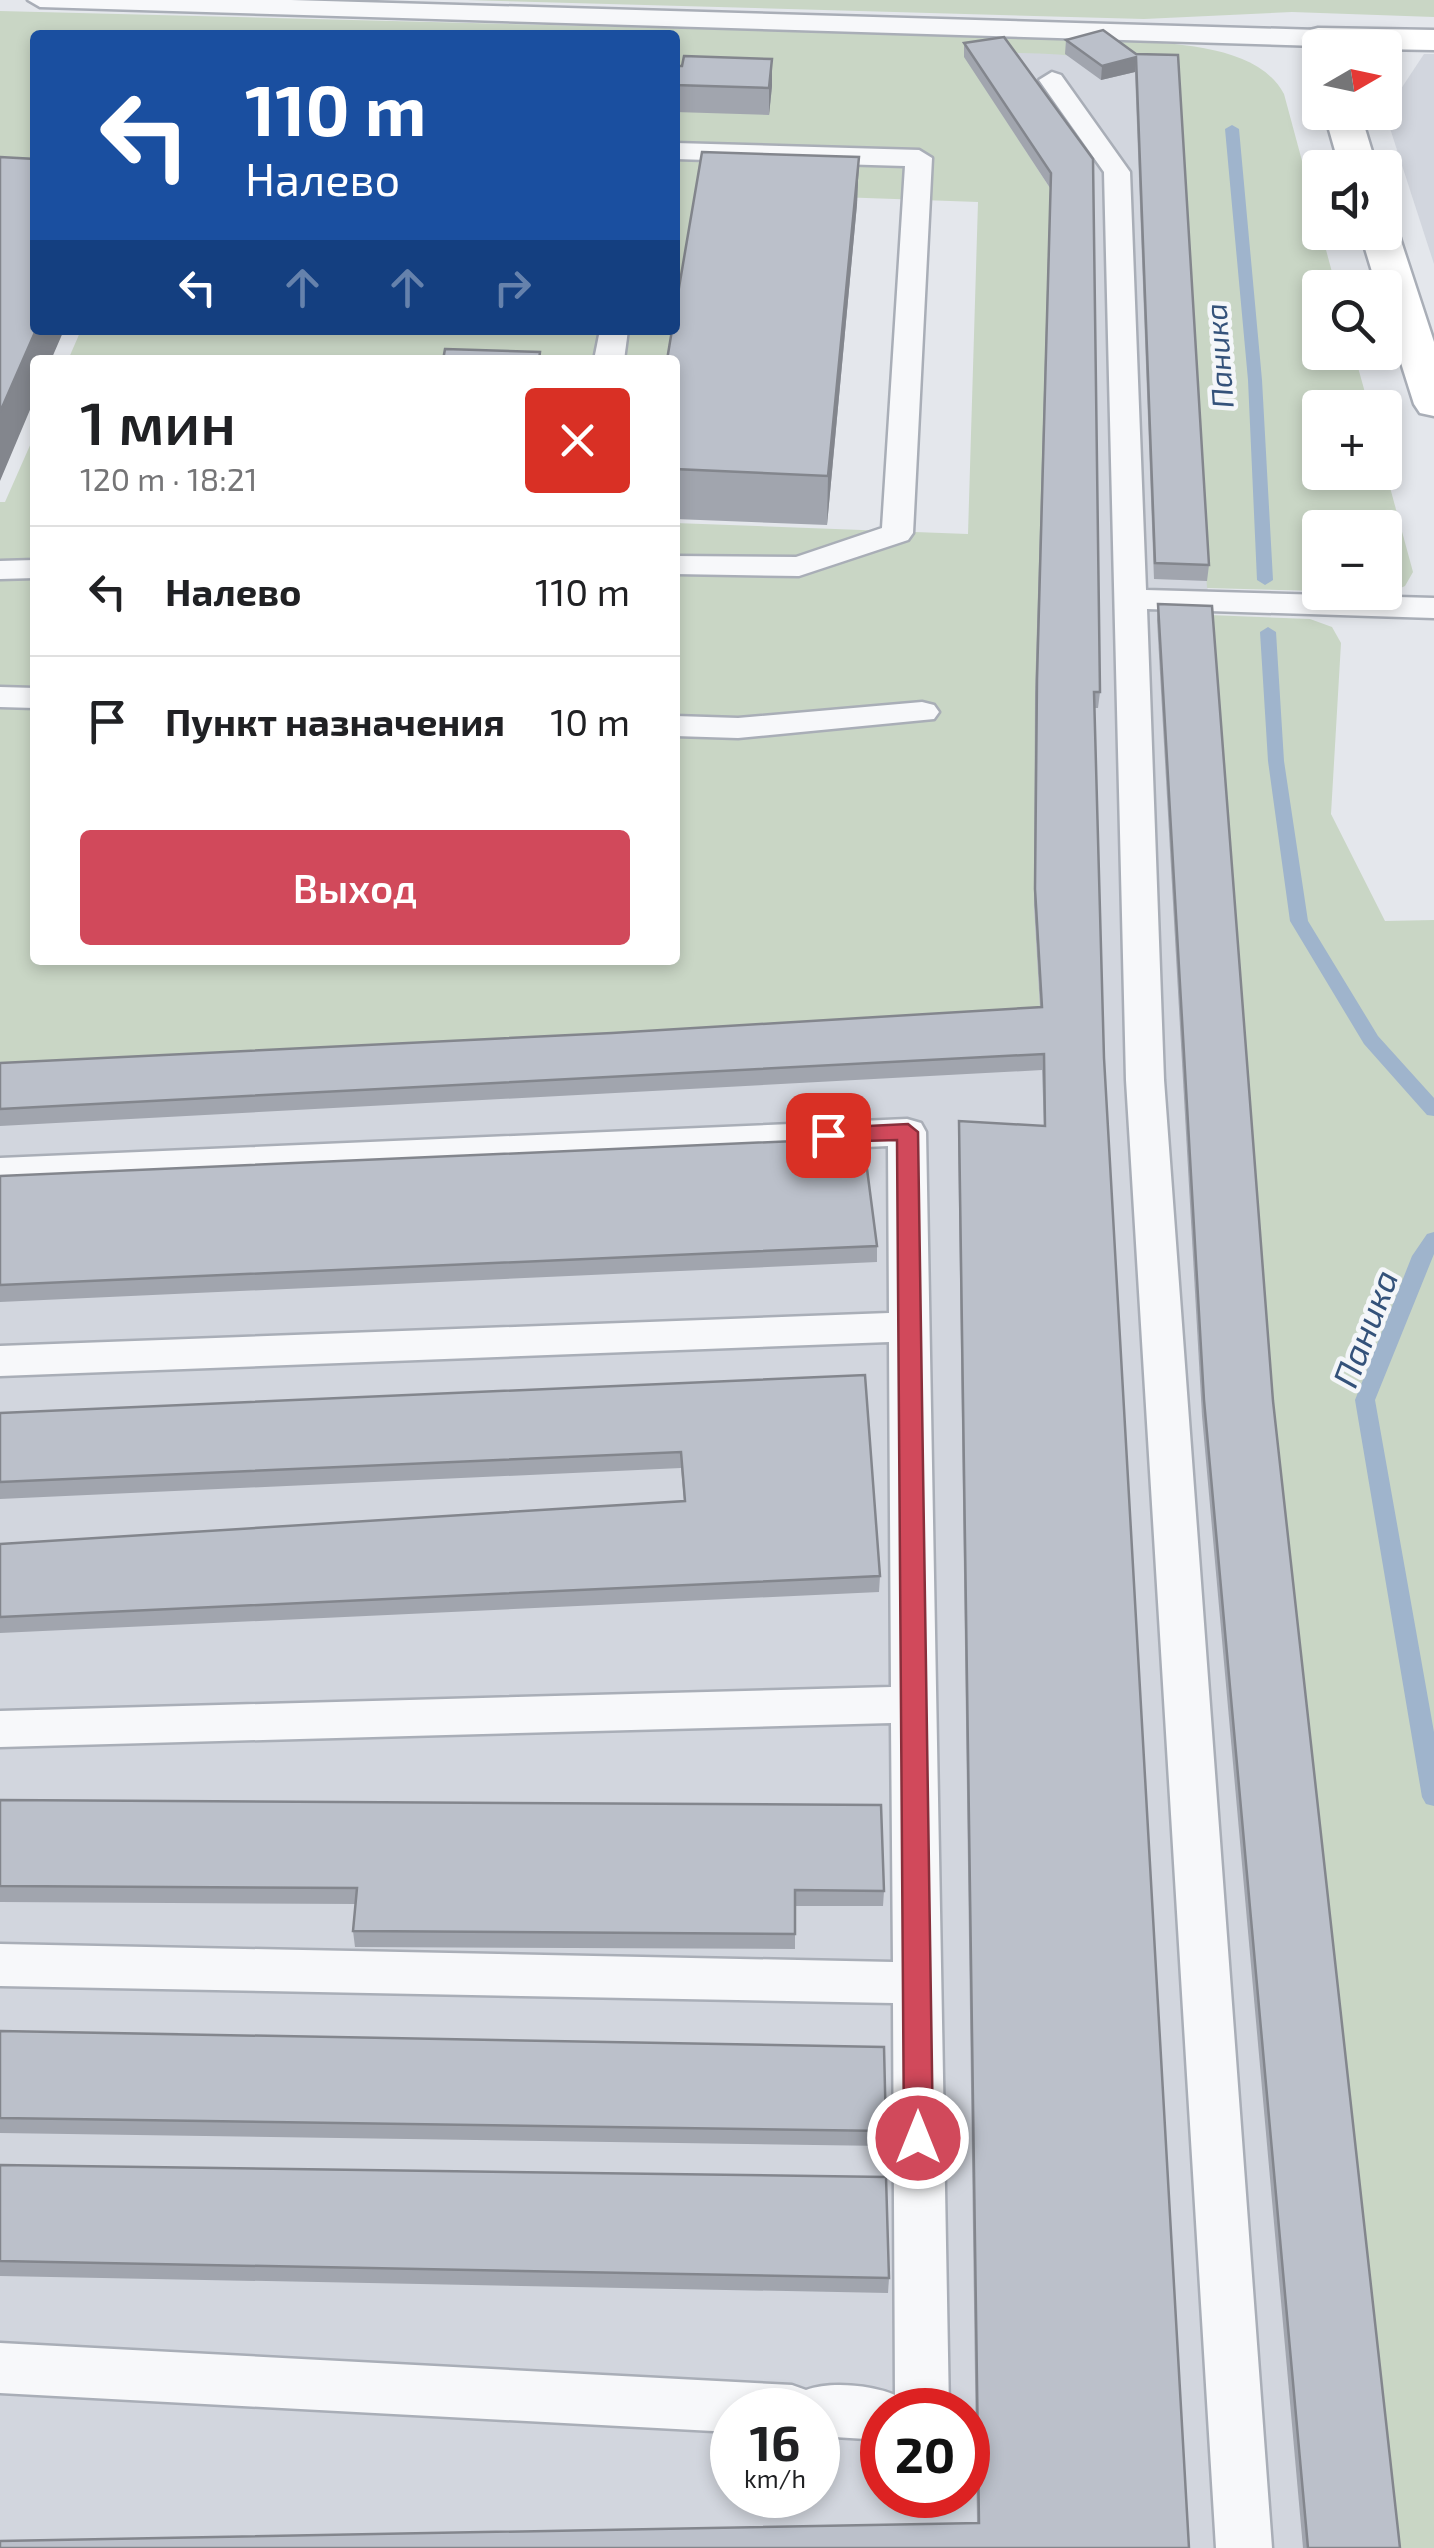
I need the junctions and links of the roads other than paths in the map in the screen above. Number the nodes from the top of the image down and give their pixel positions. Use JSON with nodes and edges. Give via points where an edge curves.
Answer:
{"nodes":[{"id":1,"x":40,"y":0,"type":"edge"},
{"id":2,"x":151,"y":3,"type":"junction"},
{"id":3,"x":141,"y":30,"type":"edge"},
{"id":4,"x":1434,"y":40,"type":"edge"},
{"id":5,"x":1402,"y":41,"type":"edge"},
{"id":6,"x":1302,"y":42,"type":"edge"},
{"id":7,"x":1052,"y":80,"type":"dead end"},
{"id":8,"x":680,"y":152,"type":"edge"},
{"id":9,"x":1387,"y":250,"type":"edge"},
{"id":10,"x":1422,"y":330,"type":"edge"},
{"id":11,"x":1434,"y":404,"type":"edge"},
{"id":12,"x":680,"y":565,"type":"edge"},
{"id":13,"x":30,"y":569,"type":"edge"},
{"id":14,"x":0,"y":570,"type":"edge"},
{"id":15,"x":1130,"y":599,"type":"junction"},
{"id":16,"x":1434,"y":608,"type":"edge"},
{"id":17,"x":0,"y":697,"type":"edge"},
{"id":18,"x":30,"y":698,"type":"edge"},
{"id":19,"x":922,"y":712,"type":"dead end"},
{"id":20,"x":680,"y":726,"type":"edge"},
{"id":21,"x":0,"y":1171,"type":"edge"},
{"id":22,"x":909,"y":1327,"type":"junction"},
{"id":23,"x":0,"y":1360,"type":"edge"},
{"id":24,"x":913,"y":1704,"type":"junction"},
{"id":25,"x":0,"y":1729,"type":"edge"},
{"id":26,"x":0,"y":1964,"type":"edge"},
{"id":27,"x":916,"y":1983,"type":"junction"},
{"id":28,"x":0,"y":2368,"type":"edge"},
{"id":29,"x":922,"y":2388,"type":"edge"},
{"id":30,"x":710,"y":2406,"type":"edge"},
{"id":31,"x":1244,"y":2548,"type":"edge"}],
"edges":[{"from":1,"to":2,"type":"lane"},
{"from":2,"to":3,"type":"lane"},
{"from":2,"to":6,"type":"lane"},
{"from":4,"to":5,"type":"street"},
{"from":7,"to":15,"type":"lane","via":[[1117,172]]},
{"from":8,"to":12,"type":"lane","via":[[918,158],[896,533],[799,567]]},
{"from":9,"to":10,"type":"street"},
{"from":10,"to":11,"type":"street"},
{"from":13,"to":14,"type":"lane"},
{"from":15,"to":16,"type":"lane"},
{"from":15,"to":31,"type":"lane","via":[[1145,1080]]},
{"from":17,"to":18,"type":"lane"},
{"from":19,"to":20,"type":"lane","via":[[738,728]]},
{"from":21,"to":22,"type":"lane","via":[[908,1132]]},
{"from":22,"to":23,"type":"lane"},
{"from":22,"to":24,"type":"lane"},
{"from":24,"to":25,"type":"lane"},
{"from":24,"to":27,"type":"lane"},
{"from":26,"to":27,"type":"lane"},
{"from":27,"to":29,"type":"lane"},
{"from":28,"to":30,"type":"lane"}]}
